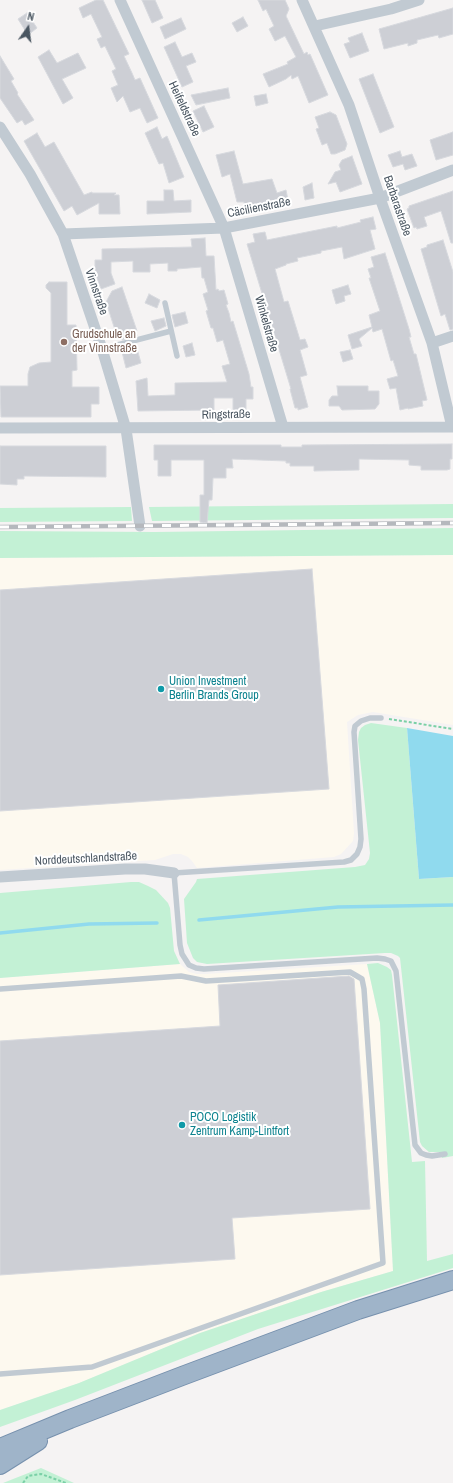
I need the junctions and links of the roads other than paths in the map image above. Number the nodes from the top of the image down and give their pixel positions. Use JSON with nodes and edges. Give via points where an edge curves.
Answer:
{"nodes":[{"id":1,"x":120,"y":0,"type":"edge"},
{"id":2,"x":302,"y":0,"type":"edge"},
{"id":3,"x":419,"y":0,"type":"edge"},
{"id":4,"x":315,"y":26,"type":"junction"},
{"id":5,"x":0,"y":127,"type":"edge"},
{"id":6,"x":453,"y":170,"type":"edge"},
{"id":7,"x":380,"y":198,"type":"junction"},
{"id":8,"x":224,"y":228,"type":"junction"},
{"id":9,"x":63,"y":234,"type":"junction"},
{"id":10,"x":165,"y":303,"type":"dead end"},
{"id":11,"x":171,"y":331,"type":"junction"},
{"id":12,"x":453,"y":336,"type":"edge"},
{"id":13,"x":432,"y":343,"type":"junction"},
{"id":14,"x":102,"y":349,"type":"junction"},
{"id":15,"x":177,"y":356,"type":"dead end"},
{"id":16,"x":282,"y":427,"type":"junction"},
{"id":17,"x":453,"y":427,"type":"edge"},
{"id":18,"x":0,"y":428,"type":"edge"},
{"id":19,"x":126,"y":428,"type":"junction"},
{"id":20,"x":140,"y":526,"type":"dead end"},
{"id":21,"x":381,"y":718,"type":"road end"},
{"id":22,"x":174,"y":874,"type":"junction"},
{"id":23,"x":0,"y":877,"type":"edge"},
{"id":24,"x":0,"y":989,"type":"edge"},
{"id":25,"x":445,"y":1154,"type":"dead end"},
{"id":26,"x":453,"y":1280,"type":"edge"},
{"id":27,"x":0,"y":1374,"type":"edge"},
{"id":28,"x":70,"y":1419,"type":"junction"},
{"id":29,"x":0,"y":1435,"type":"edge"},
{"id":30,"x":0,"y":1448,"type":"edge"},
{"id":31,"x":0,"y":1466,"type":"edge"}],
"edges":[{"from":1,"to":8,"type":"street","name":"Heifeldstraße"},
{"from":2,"to":4,"type":"street","name":"Barbarastraße"},
{"from":3,"to":4,"type":"street"},
{"from":4,"to":7,"type":"street","name":"Barbarastraße","via":[[349,105]]},
{"from":5,"to":9,"type":"street","name":"Vinnstraße","via":[[30,174]]},
{"from":6,"to":7,"type":"street","name":"Cäcilienstraße"},
{"from":7,"to":8,"type":"street","name":"Cäcilienstraße"},
{"from":7,"to":13,"type":"street","name":"Barbarastraße"},
{"from":8,"to":9,"type":"street","name":"Cäcilienstraße"},
{"from":8,"to":16,"type":"street","name":"Winkelstraße"},
{"from":9,"to":14,"type":"street","name":"Vinnstraße"},
{"from":10,"to":11,"type":"lane"},
{"from":11,"to":14,"type":"lane"},
{"from":11,"to":15,"type":"lane"},
{"from":12,"to":13,"type":"street"},
{"from":13,"to":17,"type":"street","name":"Barbarastraße"},
{"from":14,"to":19,"type":"street","name":"Vinnstraße"},
{"from":16,"to":17,"type":"street","name":"Ringstraße"},
{"from":16,"to":19,"type":"street","name":"Ringstraße"},
{"from":18,"to":19,"type":"street","name":"Ringstraße"},
{"from":19,"to":20,"type":"street","name":"Vinnstraße"},
{"from":21,"to":22,"type":"lane","via":[[360,721],[355,726],[361,839],[357,854],[351,860]]},
{"from":22,"to":23,"type":"street","name":"Norddeutschlandstraße","via":[[145,869],[125,869]]},
{"from":22,"to":25,"type":"lane","via":[[182,954],[189,964],[196,968],[378,958],[391,961],[396,971],[415,1145],[426,1155]]},
{"from":24,"to":27,"type":"lane","via":[[181,976],[206,981],[350,972],[362,979],[383,1264],[92,1367]]},
{"from":26,"to":28,"type":"highway","via":[[358,1310]]},
{"from":28,"to":29,"type":"highway"},
{"from":28,"to":30,"type":"highway"},
{"from":28,"to":31,"type":"highway"}]}
